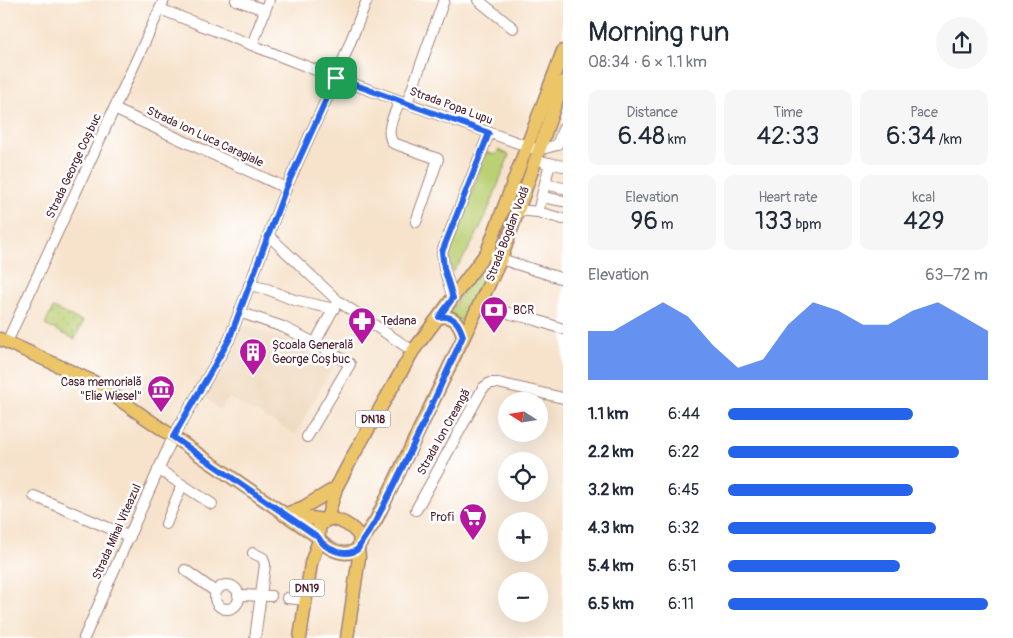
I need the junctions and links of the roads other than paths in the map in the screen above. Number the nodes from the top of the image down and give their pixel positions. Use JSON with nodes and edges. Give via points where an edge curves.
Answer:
{"nodes":[{"id":1,"x":236,"y":0,"type":"edge"},
{"id":2,"x":367,"y":0,"type":"edge"},
{"id":3,"x":444,"y":0,"type":"edge"},
{"id":4,"x":478,"y":0,"type":"edge"},
{"id":5,"x":162,"y":5,"type":"edge"},
{"id":6,"x":267,"y":5,"type":"edge"},
{"id":7,"x":513,"y":28,"type":"dead end"},
{"id":8,"x":252,"y":45,"type":"junction"},
{"id":9,"x":563,"y":52,"type":"edge"},
{"id":10,"x":336,"y":78,"type":"junction"},
{"id":11,"x":562,"y":90,"type":"edge"},
{"id":12,"x":403,"y":102,"type":"junction"},
{"id":13,"x":114,"y":109,"type":"junction"},
{"id":14,"x":563,"y":129,"type":"edge"},
{"id":15,"x":489,"y":133,"type":"junction"},
{"id":16,"x":560,"y":146,"type":"edge"},
{"id":17,"x":533,"y":152,"type":"junction"},
{"id":18,"x":550,"y":163,"type":"junction"},
{"id":19,"x":563,"y":166,"type":"edge"},
{"id":20,"x":545,"y":184,"type":"junction"},
{"id":21,"x":286,"y":188,"type":"junction"},
{"id":22,"x":563,"y":188,"type":"edge"},
{"id":23,"x":542,"y":197,"type":"junction"},
{"id":24,"x":563,"y":201,"type":"edge"},
{"id":25,"x":518,"y":210,"type":"junction"},
{"id":26,"x":538,"y":212,"type":"junction"},
{"id":27,"x":563,"y":219,"type":"edge"},
{"id":28,"x":416,"y":222,"type":"dead end"},
{"id":29,"x":268,"y":235,"type":"junction"},
{"id":30,"x":487,"y":252,"type":"junction"},
{"id":31,"x":501,"y":259,"type":"junction"},
{"id":32,"x":563,"y":278,"type":"edge"},
{"id":33,"x":249,"y":285,"type":"junction"},
{"id":34,"x":453,"y":298,"type":"junction"},
{"id":35,"x":481,"y":302,"type":"junction"},
{"id":36,"x":336,"y":305,"type":"junction"},
{"id":37,"x":239,"y":312,"type":"junction"},
{"id":38,"x":439,"y":317,"type":"junction"},
{"id":39,"x":563,"y":329,"type":"edge"},
{"id":40,"x":463,"y":336,"type":"junction"},
{"id":41,"x":3,"y":340,"type":"edge"},
{"id":42,"x":315,"y":343,"type":"junction"},
{"id":43,"x":413,"y":351,"type":"junction"},
{"id":44,"x":563,"y":398,"type":"edge"},
{"id":45,"x":173,"y":437,"type":"junction"},
{"id":46,"x":307,"y":437,"type":"dead end"},
{"id":47,"x":158,"y":469,"type":"junction"},
{"id":48,"x":182,"y":485,"type":"junction"},
{"id":49,"x":336,"y":488,"type":"junction"},
{"id":50,"x":34,"y":496,"type":"dead end"},
{"id":51,"x":212,"y":504,"type":"dead end"},
{"id":52,"x":416,"y":510,"type":"dead end"},
{"id":53,"x":284,"y":514,"type":"junction"},
{"id":54,"x":325,"y":519,"type":"junction"},
{"id":55,"x":166,"y":524,"type":"dead end"},
{"id":56,"x":130,"y":536,"type":"junction"},
{"id":57,"x":319,"y":538,"type":"junction"},
{"id":58,"x":359,"y":545,"type":"junction"},
{"id":59,"x":253,"y":553,"type":"dead end"},
{"id":60,"x":185,"y":570,"type":"dead end"},
{"id":61,"x":216,"y":592,"type":"junction"},
{"id":62,"x":238,"y":595,"type":"junction"},
{"id":63,"x":265,"y":596,"type":"junction"},
{"id":64,"x":286,"y":598,"type":"dead end"},
{"id":65,"x":305,"y":600,"type":"junction"},
{"id":66,"x":84,"y":638,"type":"edge"},
{"id":67,"x":255,"y":638,"type":"edge"},
{"id":68,"x":300,"y":638,"type":"edge"},
{"id":69,"x":347,"y":638,"type":"edge"}],
"edges":[{"from":1,"to":6,"type":"street"},
{"from":2,"to":10,"type":"street","name":"Strada Mihai Viteazul"},
{"from":3,"to":12,"type":"street"},
{"from":4,"to":7,"type":"street"},
{"from":5,"to":8,"type":"street","name":"Strada Popa Lupu"},
{"from":5,"to":13,"type":"street","name":"Strada George Coșbuc"},
{"from":6,"to":8,"type":"street"},
{"from":8,"to":10,"type":"street","name":"Strada Popa Lupu"},
{"from":9,"to":17,"type":"main road","name":"Strada Bogdan Vodă","number":"DN18"},
{"from":10,"to":12,"type":"street","name":"Strada Popa Lupu"},
{"from":10,"to":21,"type":"street","name":"Strada Mihai Viteazul"},
{"from":11,"to":17,"type":"main road","name":"Strada Bogdan Vodă","number":"DN18"},
{"from":12,"to":15,"type":"street","name":"Strada Popa Lupu"},
{"from":12,"to":28,"type":"street","via":[[390,126],[389,138],[393,143],[438,160]]},
{"from":13,"to":21,"type":"street","name":"Strada Ion Luca Caragiale"},
{"from":13,"to":41,"type":"street","name":"Strada George Coșbuc"},
{"from":14,"to":16,"type":"street"},
{"from":15,"to":17,"type":"street","name":"Strada Popa Lupu"},
{"from":15,"to":34,"type":"street","via":[[442,252]]},
{"from":16,"to":17,"type":"street"},
{"from":17,"to":18,"type":"street","name":"Strada Popa Lupu"},
{"from":17,"to":25,"type":"main road","name":"Strada Bogdan Vodă","number":"DN18"},
{"from":17,"to":30,"type":"main road","name":"Strada Bogdan Vodă","number":"DN18"},
{"from":18,"to":19,"type":"street","name":"Strada Popa Lupu"},
{"from":18,"to":20,"type":"street"},
{"from":20,"to":22,"type":"street"},
{"from":20,"to":23,"type":"street"},
{"from":21,"to":29,"type":"street","name":"Strada Mihai Viteazul"},
{"from":23,"to":24,"type":"street"},
{"from":23,"to":26,"type":"street"},
{"from":25,"to":26,"type":"street"},
{"from":25,"to":31,"type":"main road","name":"Strada Bogdan Vodă","number":"DN18"},
{"from":26,"to":27,"type":"street"},
{"from":29,"to":33,"type":"street","name":"Strada Mihai Viteazul"},
{"from":29,"to":36,"type":"street"},
{"from":30,"to":31,"type":"street"},
{"from":30,"to":34,"type":"main road","name":"Strada Bogdan Vodă","number":"DN18"},
{"from":31,"to":32,"type":"street"},
{"from":31,"to":35,"type":"main road","name":"Strada Bogdan Vodă","number":"DN18"},
{"from":33,"to":36,"type":"street","via":[[294,300]]},
{"from":33,"to":37,"type":"street","name":"Strada Mihai Viteazul"},
{"from":34,"to":38,"type":"main road","name":"Strada Bogdan Vodă","number":"DN18"},
{"from":35,"to":39,"type":"street"},
{"from":35,"to":40,"type":"main road","name":"Strada Bogdan Vodă","number":"DN18"},
{"from":36,"to":42,"type":"street"},
{"from":36,"to":43,"type":"street"},
{"from":37,"to":42,"type":"street","via":[[283,327]]},
{"from":37,"to":45,"type":"street","name":"Strada Mihai Viteazul","via":[[229,340]]},
{"from":38,"to":40,"type":"main road","via":[[453,318],[460,325]]},
{"from":38,"to":43,"type":"main road","name":"Strada Bogdan Vodă","number":"DN18"},
{"from":40,"to":58,"type":"main road","name":"Strada Bogdan Vodă","number":"DN18","via":[[419,434],[376,520]]},
{"from":41,"to":45,"type":"main road","via":[[94,382]]},
{"from":42,"to":46,"type":"street","via":[[350,364]]},
{"from":43,"to":49,"type":"main road","number":"DN18"},
{"from":44,"to":52,"type":"street","name":"Strada Ion Creangă","via":[[498,383],[490,383],[483,388]]},
{"from":45,"to":47,"type":"street","name":"Strada Mihai Viteazul"},
{"from":45,"to":53,"type":"main road"},
{"from":47,"to":48,"type":"street"},
{"from":47,"to":56,"type":"street","name":"Strada Mihai Viteazul"},
{"from":48,"to":51,"type":"street"},
{"from":48,"to":55,"type":"street"},
{"from":49,"to":53,"type":"main road","via":[[304,507]]},
{"from":49,"to":54,"type":"main road","number":"DN18"},
{"from":50,"to":56,"type":"street"},
{"from":53,"to":54,"type":"main road"},
{"from":53,"to":57,"type":"main road"},
{"from":54,"to":57,"type":"main road","via":[[319,527]]},
{"from":54,"to":58,"type":"main road","via":[[351,527],[359,535]]},
{"from":56,"to":66,"type":"street","name":"Strada Mihai Viteazul"},
{"from":57,"to":58,"type":"main road","via":[[342,553],[349,554]]},
{"from":57,"to":65,"type":"main road","number":"DN19"},
{"from":58,"to":69,"type":"main road"},
{"from":59,"to":63,"type":"street","via":[[263,558],[265,565]]},
{"from":60,"to":61,"type":"street"},
{"from":61,"to":62,"type":"street","via":[[228,586]]},
{"from":61,"to":62,"type":"street","via":[[218,606],[227,609],[236,605]]},
{"from":62,"to":63,"type":"street"},
{"from":63,"to":67,"type":"street"},
{"from":64,"to":65,"type":"street"},
{"from":65,"to":68,"type":"main road","number":"DN19"}]}
